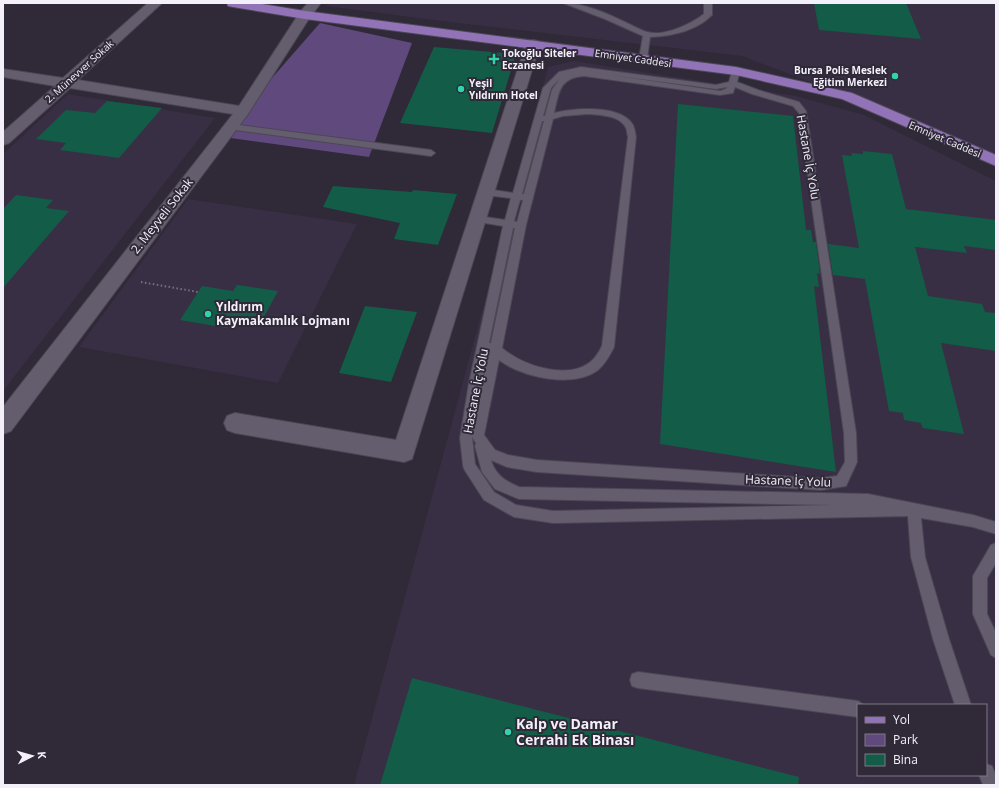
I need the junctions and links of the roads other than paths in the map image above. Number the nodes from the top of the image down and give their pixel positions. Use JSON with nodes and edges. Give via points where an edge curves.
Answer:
{"nodes":[{"id":1,"x":156,"y":3,"type":"edge"},
{"id":2,"x":233,"y":3,"type":"edge"},
{"id":3,"x":567,"y":3,"type":"edge"},
{"id":4,"x":708,"y":3,"type":"edge"},
{"id":5,"x":310,"y":9,"type":"edge"},
{"id":6,"x":647,"y":35,"type":"junction"},
{"id":7,"x":534,"y":44,"type":"junction"},
{"id":8,"x":643,"y":59,"type":"junction"},
{"id":9,"x":3,"y":73,"type":"edge"},
{"id":10,"x":734,"y":77,"type":"junction"},
{"id":11,"x":66,"y":83,"type":"junction"},
{"id":12,"x":243,"y":111,"type":"junction"},
{"id":13,"x":549,"y":117,"type":"junction"},
{"id":14,"x":538,"y":122,"type":"junction"},
{"id":15,"x":231,"y":127,"type":"junction"},
{"id":16,"x":3,"y":140,"type":"edge"},
{"id":17,"x":431,"y":153,"type":"dead end"},
{"id":18,"x":996,"y":161,"type":"edge"},
{"id":19,"x":486,"y":192,"type":"junction"},
{"id":20,"x":522,"y":197,"type":"junction"},
{"id":21,"x":479,"y":219,"type":"junction"},
{"id":22,"x":515,"y":224,"type":"junction"},
{"id":23,"x":485,"y":342,"type":"junction"},
{"id":24,"x":496,"y":351,"type":"junction"},
{"id":25,"x":235,"y":423,"type":"dead end"},
{"id":26,"x":3,"y":424,"type":"edge"},
{"id":27,"x":478,"y":436,"type":"junction"},
{"id":28,"x":914,"y":510,"type":"junction"},
{"id":29,"x":996,"y":528,"type":"edge"},
{"id":30,"x":996,"y":550,"type":"edge"},
{"id":31,"x":996,"y":650,"type":"edge"},
{"id":32,"x":638,"y":680,"type":"dead end"},
{"id":33,"x":963,"y":704,"type":"edge"},
{"id":34,"x":857,"y":709,"type":"edge"},
{"id":35,"x":987,"y":775,"type":"edge"},
{"id":36,"x":991,"y":785,"type":"edge"}],
"edges":[{"from":1,"to":11,"type":"street","name":"2. Münevver Sokak"},
{"from":2,"to":5,"type":"main road","name":"Emniyet Caddesi"},
{"from":3,"to":6,"type":"lane","via":[[608,17]]},
{"from":4,"to":6,"type":"lane","via":[[708,15],[695,24],[667,34]]},
{"from":5,"to":7,"type":"main road","name":"Emniyet Caddesi"},
{"from":5,"to":12,"type":"street","name":"2. Meyveli Sokak"},
{"from":6,"to":8,"type":"lane"},
{"from":7,"to":8,"type":"main road","name":"Emniyet Caddesi"},
{"from":7,"to":19,"type":"street"},
{"from":8,"to":10,"type":"main road","name":"Emniyet Caddesi"},
{"from":9,"to":11,"type":"street"},
{"from":10,"to":13,"type":"lane","name":"Hastane İç Yolu","via":[[730,91],[720,93],[605,76],[572,75],[562,79],[556,90]]},
{"from":10,"to":14,"type":"lane","name":"Hastane İç Yolu","via":[[716,87],[581,69],[568,71],[556,76],[547,88]]},
{"from":10,"to":18,"type":"main road","name":"Emniyet Caddesi","via":[[847,96]]},
{"from":10,"to":27,"type":"lane","name":"Hastane İç Yolu","via":[[755,92],[796,104],[803,113],[850,432],[851,462],[841,482],[796,483],[537,466],[507,461],[490,454]]},
{"from":11,"to":12,"type":"street"},
{"from":11,"to":16,"type":"street","name":"2. Münevver Sokak"},
{"from":12,"to":15,"type":"street","name":"2. Meyveli Sokak"},
{"from":13,"to":14,"type":"lane","name":"Hastane İç Yolu"},
{"from":13,"to":20,"type":"lane","name":"Hastane İç Yolu"},
{"from":13,"to":24,"type":"lane","name":"Hastane İç Yolu","via":[[571,112],[602,113],[618,117],[629,126],[632,138],[608,347],[594,367],[578,373],[556,375],[514,363]]},
{"from":14,"to":20,"type":"lane","name":"Hastane İç Yolu"},
{"from":15,"to":17,"type":"lane"},
{"from":15,"to":26,"type":"street","name":"2. Meyveli Sokak"},
{"from":19,"to":20,"type":"lane"},
{"from":19,"to":21,"type":"street"},
{"from":20,"to":22,"type":"lane","name":"Hastane İç Yolu"},
{"from":21,"to":22,"type":"lane"},
{"from":21,"to":25,"type":"street","via":[[404,452]]},
{"from":22,"to":23,"type":"lane","name":"Hastane İç Yolu"},
{"from":22,"to":24,"type":"lane","name":"Hastane İç Yolu"},
{"from":23,"to":24,"type":"lane","name":"Hastane İç Yolu"},
{"from":23,"to":28,"type":"lane","name":"Hastane İç Yolu","via":[[466,438],[469,465],[489,496],[514,511],[553,517]]},
{"from":24,"to":27,"type":"lane","name":"Hastane İç Yolu"},
{"from":27,"to":28,"type":"lane","via":[[487,468],[500,485],[519,493],[868,500]]},
{"from":28,"to":29,"type":"lane","name":"Hastane İç Yolu"},
{"from":28,"to":33,"type":"lane","via":[[918,557],[940,638]]},
{"from":30,"to":31,"type":"lane","via":[[980,576],[980,614]]},
{"from":32,"to":34,"type":"lane"},
{"from":35,"to":36,"type":"lane"}]}
